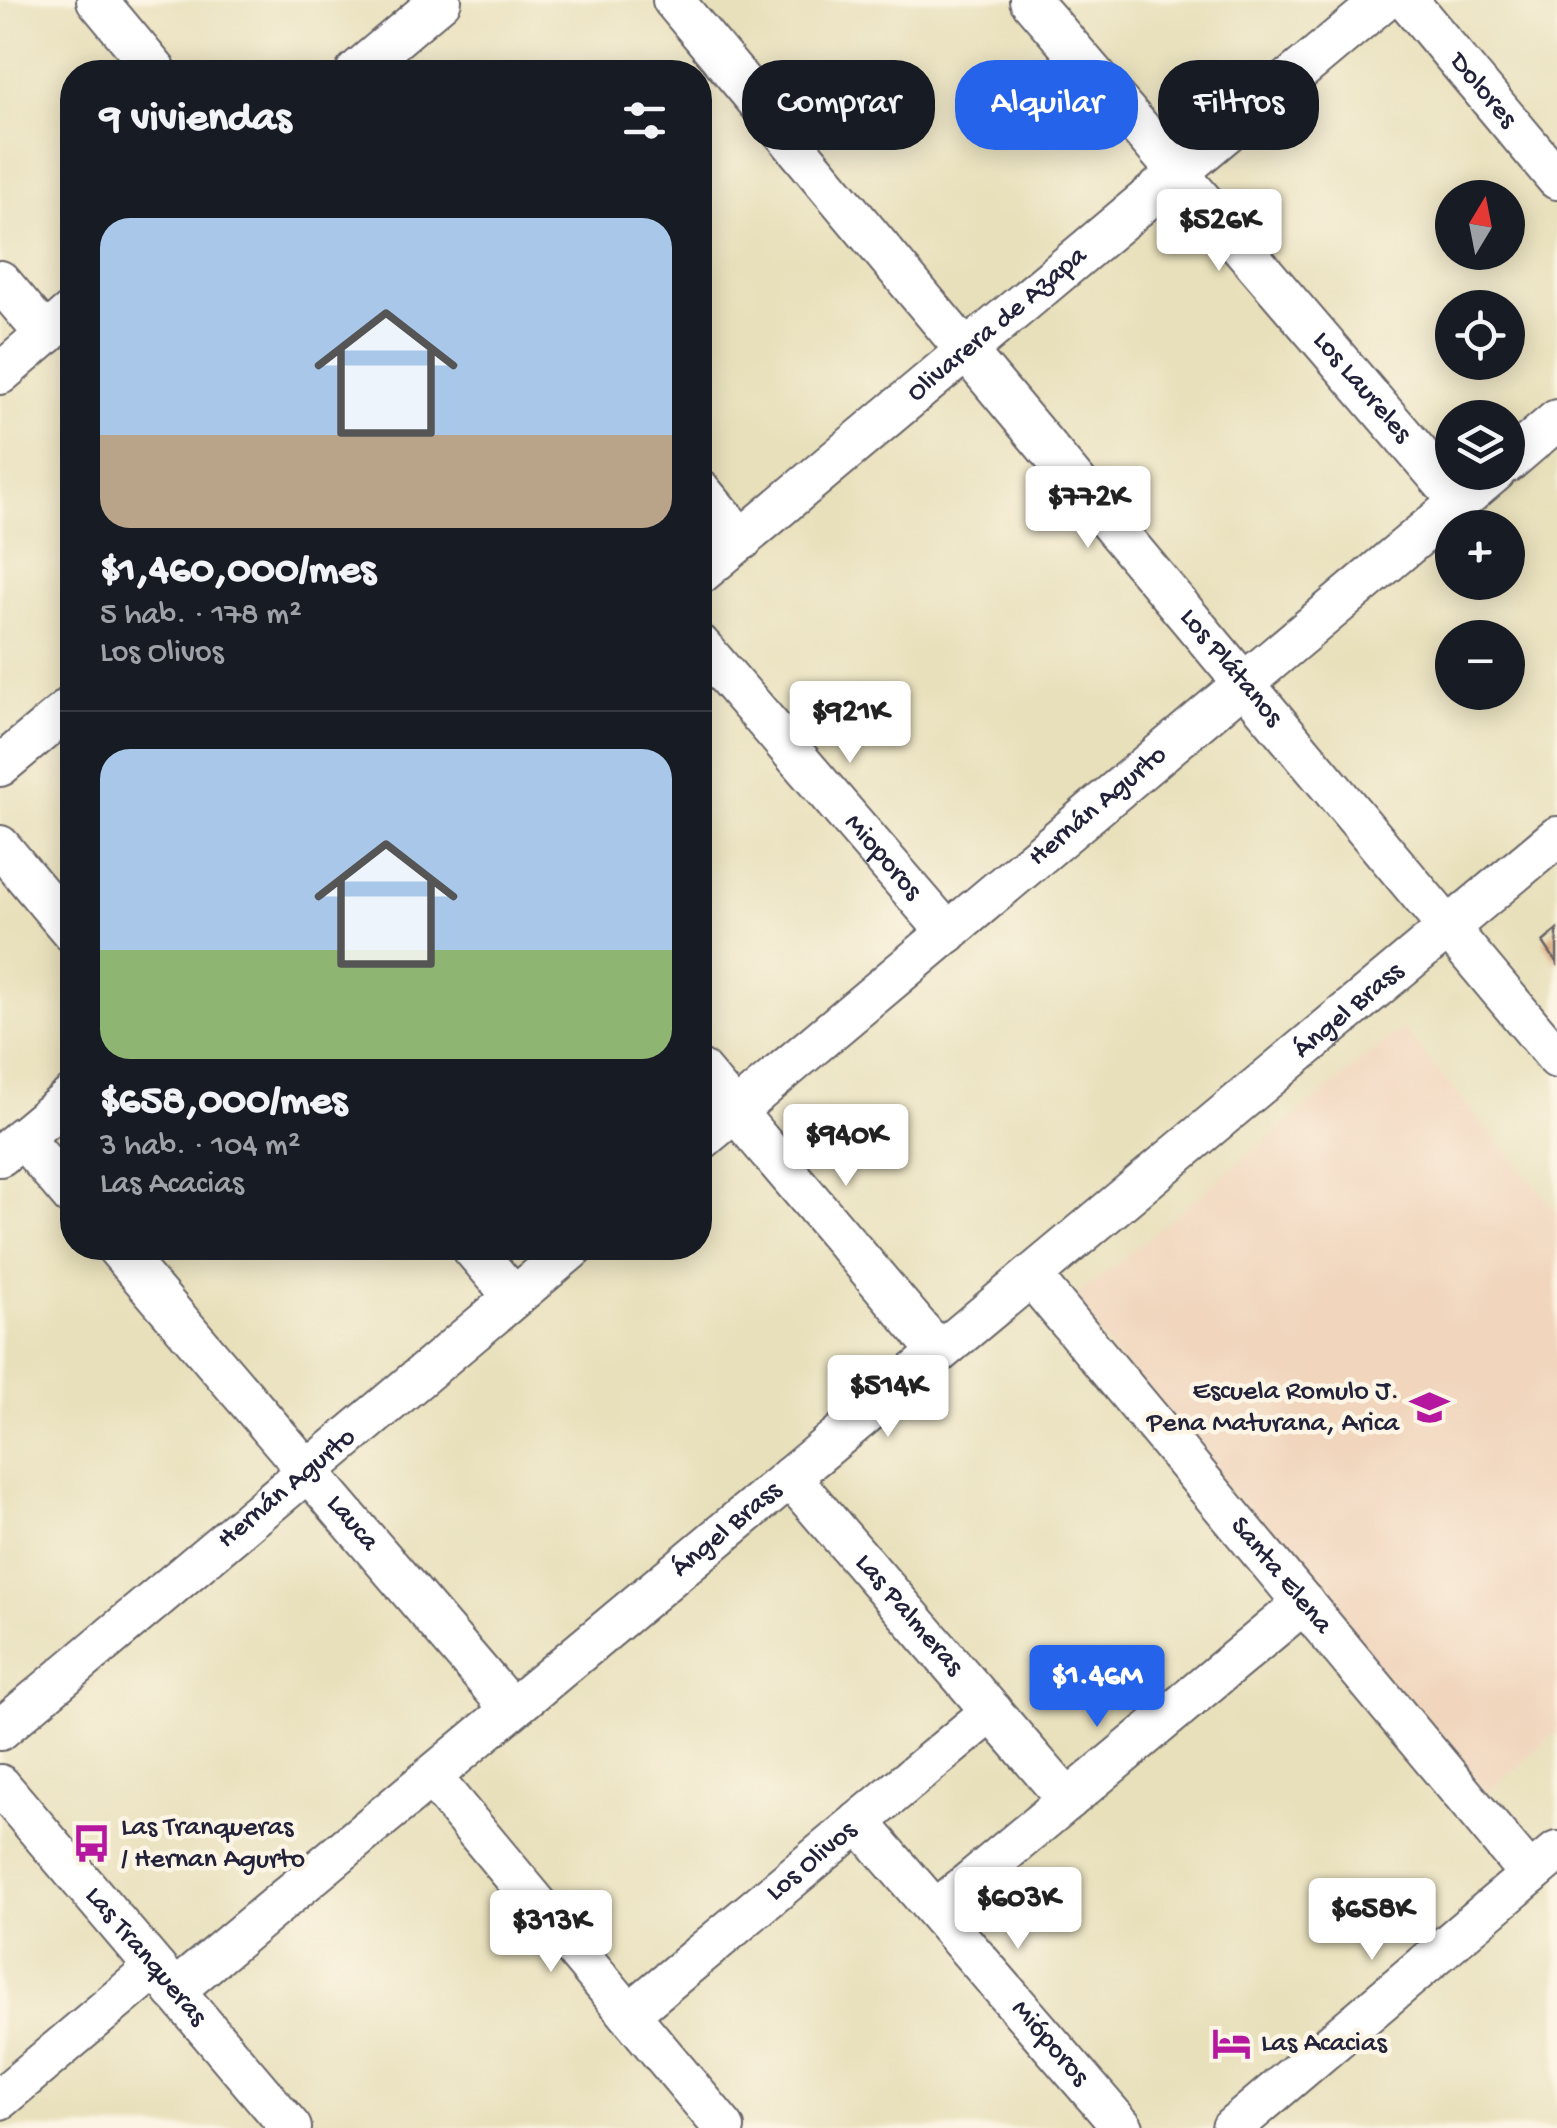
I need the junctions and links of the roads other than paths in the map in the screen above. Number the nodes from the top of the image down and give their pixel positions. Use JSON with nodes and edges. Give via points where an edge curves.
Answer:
{"nodes":[{"id":1,"x":97,"y":0,"type":"edge"},
{"id":2,"x":441,"y":0,"type":"edge"},
{"id":3,"x":672,"y":0,"type":"edge"},
{"id":4,"x":1030,"y":0,"type":"edge"},
{"id":5,"x":1384,"y":0,"type":"edge"},
{"id":6,"x":1407,"y":0,"type":"edge"},
{"id":7,"x":148,"y":60,"type":"edge"},
{"id":8,"x":370,"y":60,"type":"edge"},
{"id":9,"x":1179,"y":174,"type":"junction"},
{"id":10,"x":1557,"y":179,"type":"edge"},
{"id":11,"x":0,"y":282,"type":"edge"},
{"id":12,"x":59,"y":324,"type":"edge"},
{"id":13,"x":967,"y":352,"type":"junction"},
{"id":14,"x":0,"y":374,"type":"edge"},
{"id":15,"x":1557,"y":420,"type":"edge"},
{"id":16,"x":1525,"y":447,"type":"edge"},
{"id":17,"x":1474,"y":490,"type":"edge"},
{"id":18,"x":1460,"y":502,"type":"junction"},
{"id":19,"x":712,"y":504,"type":"edge"},
{"id":20,"x":742,"y":540,"type":"junction"},
{"id":21,"x":712,"y":564,"type":"edge"},
{"id":22,"x":712,"y":659,"type":"edge"},
{"id":23,"x":1244,"y":683,"type":"junction"},
{"id":24,"x":60,"y":716,"type":"edge"},
{"id":25,"x":0,"y":766,"type":"edge"},
{"id":26,"x":1557,"y":837,"type":"edge"},
{"id":27,"x":0,"y":846,"type":"edge"},
{"id":28,"x":60,"y":918,"type":"edge"},
{"id":29,"x":1448,"y":928,"type":"junction"},
{"id":30,"x":948,"y":933,"type":"junction"},
{"id":31,"x":1557,"y":1058,"type":"edge"},
{"id":32,"x":712,"y":1084,"type":"edge"},
{"id":33,"x":60,"y":1106,"type":"edge"},
{"id":34,"x":735,"y":1112,"type":"junction"},
{"id":35,"x":712,"y":1131,"type":"edge"},
{"id":36,"x":11,"y":1146,"type":"edge"},
{"id":37,"x":60,"y":1186,"type":"edge"},
{"id":38,"x":127,"y":1260,"type":"edge"},
{"id":39,"x":482,"y":1260,"type":"edge"},
{"id":40,"x":559,"y":1260,"type":"edge"},
{"id":41,"x":1031,"y":1276,"type":"junction"},
{"id":42,"x":514,"y":1297,"type":"junction"},
{"id":43,"x":940,"y":1352,"type":"junction"},
{"id":44,"x":308,"y":1471,"type":"junction"},
{"id":45,"x":790,"y":1477,"type":"junction"},
{"id":46,"x":1304,"y":1604,"type":"junction"},
{"id":47,"x":511,"y":1710,"type":"junction"},
{"id":48,"x":992,"y":1711,"type":"junction"},
{"id":49,"x":0,"y":1730,"type":"edge"},
{"id":50,"x":431,"y":1777,"type":"junction"},
{"id":51,"x":0,"y":1784,"type":"edge"},
{"id":52,"x":1068,"y":1800,"type":"junction"},
{"id":53,"x":859,"y":1822,"type":"junction"},
{"id":54,"x":1544,"y":1863,"type":"edge"},
{"id":55,"x":936,"y":1910,"type":"junction"},
{"id":56,"x":165,"y":1980,"type":"junction"},
{"id":57,"x":629,"y":2014,"type":"junction"},
{"id":58,"x":0,"y":2098,"type":"edge"},
{"id":59,"x":709,"y":2123,"type":"edge"},
{"id":60,"x":1240,"y":2126,"type":"edge"},
{"id":61,"x":290,"y":2128,"type":"edge"},
{"id":62,"x":1123,"y":2128,"type":"edge"}],
"edges":[{"from":1,"to":7,"type":"street"},
{"from":2,"to":8,"type":"street"},
{"from":3,"to":13,"type":"street","name":"Los Plátanos"},
{"from":4,"to":9,"type":"street","name":"Los Laureles"},
{"from":5,"to":9,"type":"street","name":"Olivarera de Azapa"},
{"from":6,"to":10,"type":"street","name":"Dolores"},
{"from":9,"to":13,"type":"street","name":"Olivarera de Azapa"},
{"from":9,"to":18,"type":"street","name":"Los Laureles"},
{"from":11,"to":12,"type":"street"},
{"from":12,"to":14,"type":"street"},
{"from":13,"to":20,"type":"street","name":"Olivarera de Azapa"},
{"from":13,"to":23,"type":"street","name":"Los Plátanos"},
{"from":15,"to":16,"type":"street"},
{"from":17,"to":18,"type":"street","name":"Hernán Agurto"},
{"from":18,"to":23,"type":"street","name":"Hernán Agurto"},
{"from":19,"to":20,"type":"street"},
{"from":20,"to":21,"type":"street","name":"Olivarera de Azapa"},
{"from":22,"to":30,"type":"street","name":"Mioporos"},
{"from":23,"to":29,"type":"street","name":"Los Plátanos"},
{"from":23,"to":30,"type":"street","name":"Hernán Agurto"},
{"from":24,"to":25,"type":"street"},
{"from":26,"to":29,"type":"street","name":"Ángel Brass"},
{"from":27,"to":28,"type":"street"},
{"from":29,"to":31,"type":"street","name":"Los Plátanos"},
{"from":29,"to":41,"type":"street","name":"Ángel Brass"},
{"from":30,"to":34,"type":"street","name":"Hernán Agurto"},
{"from":32,"to":34,"type":"street"},
{"from":33,"to":36,"type":"street"},
{"from":34,"to":35,"type":"street","name":"Hernán Agurto"},
{"from":34,"to":43,"type":"street"},
{"from":36,"to":37,"type":"street"},
{"from":38,"to":44,"type":"street","name":"Lauca"},
{"from":39,"to":42,"type":"street"},
{"from":40,"to":42,"type":"street","name":"Hernán Agurto"},
{"from":41,"to":43,"type":"street","name":"Ángel Brass"},
{"from":41,"to":46,"type":"street","name":"Santa Elena"},
{"from":42,"to":44,"type":"street","name":"Hernán Agurto"},
{"from":43,"to":45,"type":"street","name":"Ángel Brass"},
{"from":44,"to":47,"type":"street","name":"Lauca"},
{"from":44,"to":49,"type":"street","name":"Hernán Agurto"},
{"from":45,"to":47,"type":"street","name":"Ángel Brass"},
{"from":45,"to":48,"type":"street","name":"Las Palmeras"},
{"from":46,"to":52,"type":"street"},
{"from":46,"to":54,"type":"street","name":"Santa Elena"},
{"from":47,"to":50,"type":"street","name":"Ángel Brass"},
{"from":48,"to":52,"type":"street","name":"Las Palmeras"},
{"from":48,"to":53,"type":"street","name":"Los Olivos"},
{"from":50,"to":56,"type":"street","name":"Ángel Brass"},
{"from":50,"to":57,"type":"street"},
{"from":51,"to":56,"type":"street","name":"Las Tranqueras"},
{"from":52,"to":55,"type":"street"},
{"from":53,"to":55,"type":"street","name":"Mióporos"},
{"from":53,"to":57,"type":"street","name":"Los Olivos"},
{"from":54,"to":60,"type":"street"},
{"from":55,"to":62,"type":"street","name":"Mióporos"},
{"from":56,"to":58,"type":"street","name":"Ángel Brass"},
{"from":56,"to":61,"type":"street","name":"Las Tranqueras"},
{"from":57,"to":59,"type":"street"}]}
